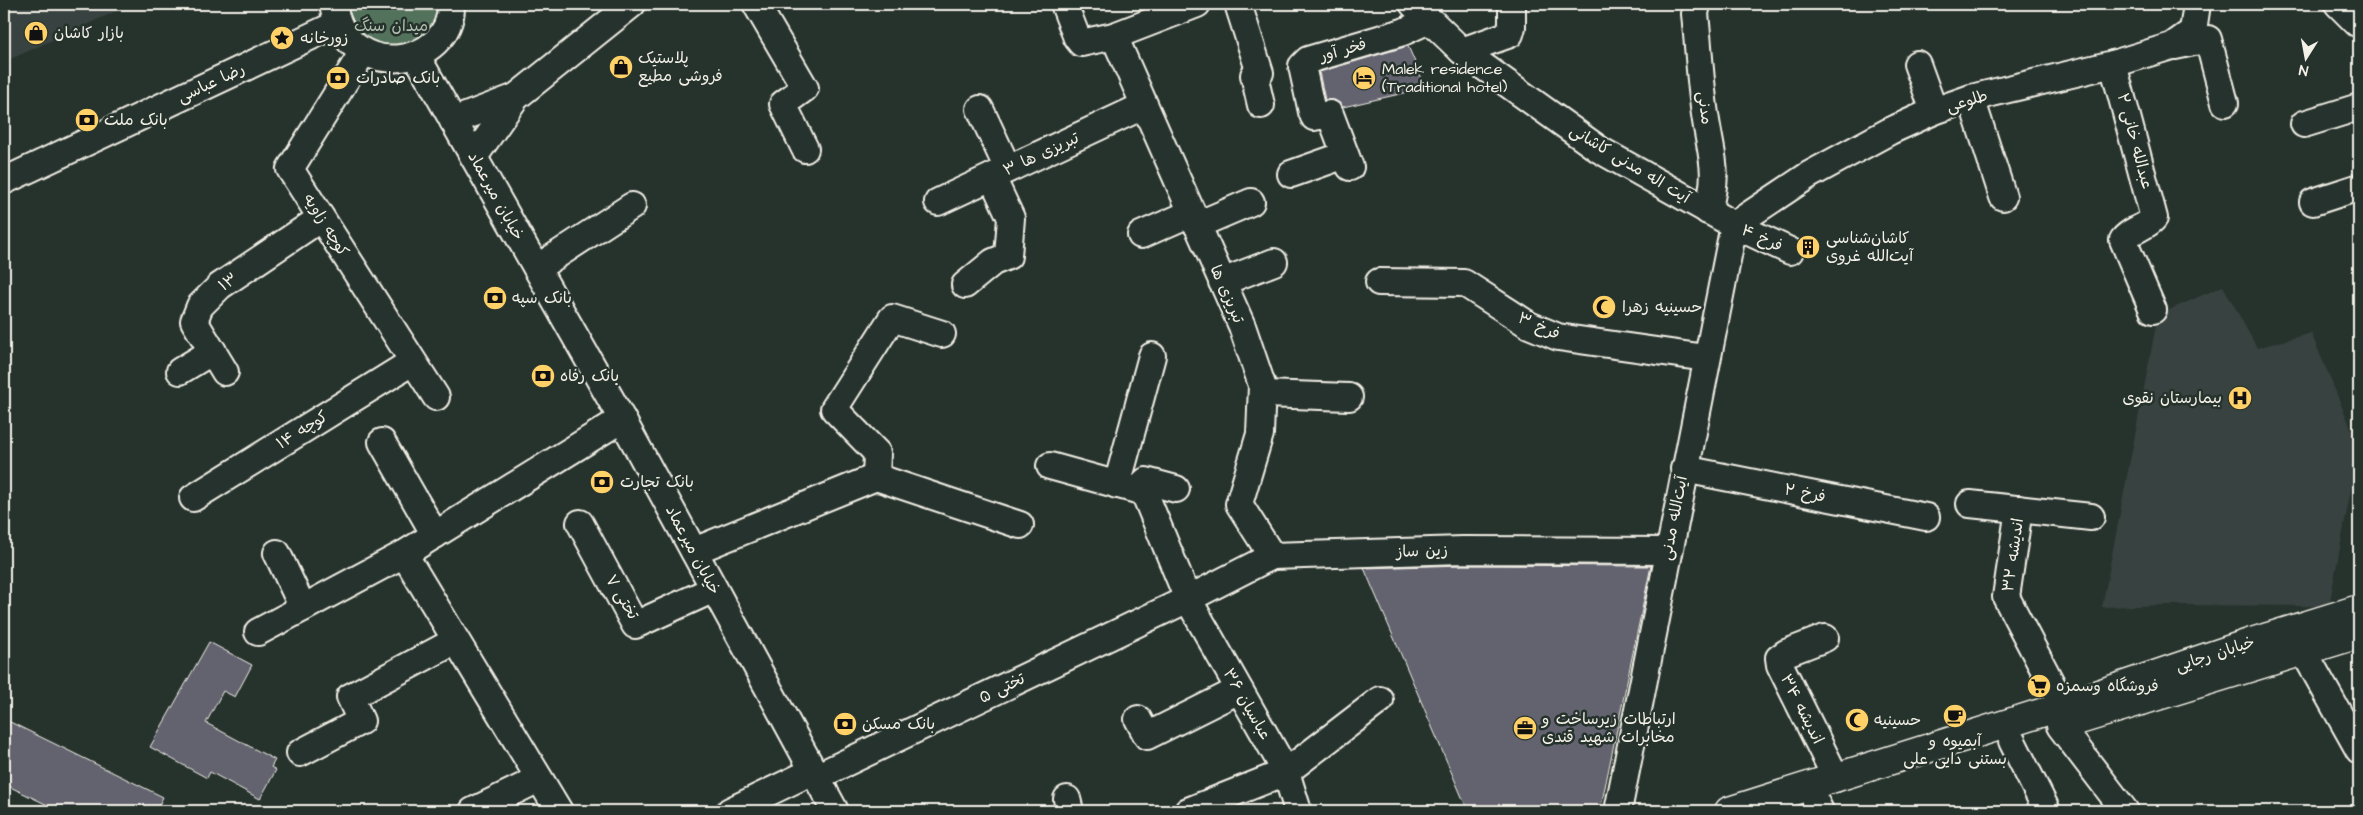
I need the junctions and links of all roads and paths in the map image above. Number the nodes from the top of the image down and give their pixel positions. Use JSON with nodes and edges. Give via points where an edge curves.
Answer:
{"nodes":[{"id":1,"x":451,"y":4,"type":"edge"},
{"id":2,"x":632,"y":4,"type":"edge"},
{"id":3,"x":756,"y":4,"type":"edge"},
{"id":4,"x":1064,"y":4,"type":"edge"},
{"id":5,"x":1197,"y":4,"type":"edge"},
{"id":6,"x":1238,"y":4,"type":"edge"},
{"id":7,"x":1512,"y":4,"type":"edge"},
{"id":8,"x":1697,"y":4,"type":"edge"},
{"id":9,"x":2196,"y":4,"type":"edge"},
{"id":10,"x":2338,"y":4,"type":"edge"},
{"id":11,"x":1421,"y":12,"type":"edge"},
{"id":12,"x":335,"y":14,"type":"edge"},
{"id":13,"x":2358,"y":26,"type":"edge"},
{"id":14,"x":1114,"y":36,"type":"junction"},
{"id":15,"x":2172,"y":46,"type":"junction"},
{"id":16,"x":1462,"y":51,"type":"junction"},
{"id":17,"x":363,"y":52,"type":"junction"},
{"id":18,"x":416,"y":55,"type":"junction"},
{"id":19,"x":1916,"y":64,"type":"dead end"},
{"id":20,"x":2114,"y":64,"type":"junction"},
{"id":21,"x":516,"y":97,"type":"junction"},
{"id":22,"x":1971,"y":98,"type":"junction"},
{"id":23,"x":2225,"y":103,"type":"dead end"},
{"id":24,"x":1261,"y":105,"type":"dead end"},
{"id":25,"x":1143,"y":106,"type":"junction"},
{"id":26,"x":2359,"y":108,"type":"edge"},
{"id":27,"x":980,"y":109,"type":"dead end"},
{"id":28,"x":1934,"y":112,"type":"junction"},
{"id":29,"x":453,"y":121,"type":"junction"},
{"id":30,"x":2304,"y":124,"type":"dead end"},
{"id":31,"x":805,"y":149,"type":"dead end"},
{"id":32,"x":474,"y":156,"type":"junction"},
{"id":33,"x":1000,"y":173,"type":"junction"},
{"id":34,"x":1291,"y":174,"type":"dead end"},
{"id":35,"x":4,"y":181,"type":"edge"},
{"id":36,"x":2359,"y":187,"type":"edge"},
{"id":37,"x":2004,"y":197,"type":"dead end"},
{"id":38,"x":938,"y":202,"type":"dead end"},
{"id":39,"x":1251,"y":202,"type":"dead end"},
{"id":40,"x":2312,"y":202,"type":"dead end"},
{"id":41,"x":632,"y":206,"type":"dead end"},
{"id":42,"x":1708,"y":211,"type":"junction"},
{"id":43,"x":321,"y":218,"type":"junction"},
{"id":44,"x":1194,"y":219,"type":"junction"},
{"id":45,"x":1734,"y":225,"type":"junction"},
{"id":46,"x":1141,"y":235,"type":"dead end"},
{"id":47,"x":1790,"y":251,"type":"dead end"},
{"id":48,"x":1274,"y":262,"type":"dead end"},
{"id":49,"x":537,"y":268,"type":"junction"},
{"id":50,"x":1222,"y":282,"type":"junction"},
{"id":51,"x":1379,"y":282,"type":"dead end"},
{"id":52,"x":965,"y":285,"type":"dead end"},
{"id":53,"x":2153,"y":310,"type":"dead end"},
{"id":54,"x":942,"y":334,"type":"dead end"},
{"id":55,"x":1152,"y":356,"type":"dead end"},
{"id":56,"x":1706,"y":358,"type":"junction"},
{"id":57,"x":412,"y":362,"type":"junction"},
{"id":58,"x":180,"y":371,"type":"dead end"},
{"id":59,"x":1262,"y":394,"type":"junction"},
{"id":60,"x":436,"y":397,"type":"dead end"},
{"id":61,"x":1349,"y":398,"type":"dead end"},
{"id":62,"x":622,"y":419,"type":"junction"},
{"id":63,"x":382,"y":442,"type":"dead end"},
{"id":64,"x":1050,"y":466,"type":"dead end"},
{"id":65,"x":1684,"y":469,"type":"junction"},
{"id":66,"x":876,"y":477,"type":"junction"},
{"id":67,"x":1117,"y":485,"type":"junction"},
{"id":68,"x":1176,"y":488,"type":"dead end"},
{"id":69,"x":1144,"y":492,"type":"junction"},
{"id":70,"x":193,"y":498,"type":"dead end"},
{"id":71,"x":1970,"y":504,"type":"dead end"},
{"id":72,"x":2019,"y":509,"type":"junction"},
{"id":73,"x":1926,"y":517,"type":"dead end"},
{"id":74,"x":2091,"y":517,"type":"dead end"},
{"id":75,"x":580,"y":524,"type":"dead end"},
{"id":76,"x":1020,"y":525,"type":"dead end"},
{"id":77,"x":435,"y":535,"type":"junction"},
{"id":78,"x":694,"y":551,"type":"junction"},
{"id":79,"x":1667,"y":551,"type":"junction"},
{"id":80,"x":277,"y":553,"type":"dead end"},
{"id":81,"x":404,"y":554,"type":"junction"},
{"id":82,"x":1272,"y":556,"type":"junction"},
{"id":83,"x":714,"y":589,"type":"junction"},
{"id":84,"x":1188,"y":599,"type":"junction"},
{"id":85,"x":303,"y":608,"type":"junction"},
{"id":86,"x":2359,"y":609,"type":"edge"},
{"id":87,"x":258,"y":632,"type":"dead end"},
{"id":88,"x":2359,"y":634,"type":"edge"},
{"id":89,"x":1825,"y":638,"type":"dead end"},
{"id":90,"x":456,"y":641,"type":"junction"},
{"id":91,"x":2304,"y":652,"type":"junction"},
{"id":92,"x":2256,"y":654,"type":"junction"},
{"id":93,"x":1239,"y":690,"type":"junction"},
{"id":94,"x":1380,"y":700,"type":"dead end"},
{"id":95,"x":2062,"y":716,"type":"junction"},
{"id":96,"x":1143,"y":728,"type":"dead end"},
{"id":97,"x":2012,"y":741,"type":"junction"},
{"id":98,"x":2359,"y":750,"type":"edge"},
{"id":99,"x":300,"y":753,"type":"dead end"},
{"id":100,"x":1286,"y":772,"type":"junction"},
{"id":101,"x":815,"y":774,"type":"junction"},
{"id":102,"x":1836,"y":778,"type":"junction"},
{"id":103,"x":539,"y":779,"type":"junction"},
{"id":104,"x":1818,"y":807,"type":"edge"},
{"id":105,"x":2044,"y":810,"type":"edge"},
{"id":106,"x":473,"y":811,"type":"edge"},
{"id":107,"x":559,"y":811,"type":"edge"},
{"id":108,"x":730,"y":811,"type":"edge"},
{"id":109,"x":835,"y":811,"type":"edge"},
{"id":110,"x":1188,"y":811,"type":"edge"},
{"id":111,"x":1298,"y":811,"type":"edge"},
{"id":112,"x":1618,"y":811,"type":"edge"},
{"id":113,"x":1729,"y":811,"type":"edge"},
{"id":114,"x":1790,"y":811,"type":"edge"},
{"id":115,"x":2125,"y":811,"type":"edge"}],
"edges":[{"from":1,"to":18,"type":"street","via":[[445,28],[432,44]]},
{"from":2,"to":21,"type":"street"},
{"from":3,"to":31,"type":"street","via":[[805,88],[783,104]]},
{"from":4,"to":14,"type":"street","via":[[1081,43]]},
{"from":5,"to":14,"type":"street"},
{"from":6,"to":24,"type":"street","via":[[1260,72],[1254,74]]},
{"from":7,"to":16,"type":"street","via":[[1510,34]]},
{"from":8,"to":42,"type":"street","name":"مدنی","via":[[1695,14],[1706,120],[1715,165],[1714,189]]},
{"from":9,"to":15,"type":"street","name":"طلوعی","via":[[2193,30]]},
{"from":10,"to":13,"type":"street"},
{"from":11,"to":16,"type":"street","name":"آیت اله مدنی کاشانی"},
{"from":11,"to":34,"type":"street","name":"فخر آور","via":[[1407,43],[1308,60],[1302,66],[1314,117],[1330,114],[1348,161]]},
{"from":12,"to":17,"type":"street","via":[[348,40]]},
{"from":12,"to":35,"type":"street","name":"رضا عباسی"},
{"from":14,"to":25,"type":"street","name":"تبریزی ها"},
{"from":15,"to":20,"type":"street","name":"طلوعی"},
{"from":15,"to":23,"type":"street","via":[[2208,39]]},
{"from":16,"to":42,"type":"street","name":"آیت اله مدنی کاشانی","via":[[1600,150]]},
{"from":17,"to":18,"type":"street","via":[[380,58]]},
{"from":17,"to":43,"type":"street","name":"کوچه زاویه","via":[[290,169]]},
{"from":18,"to":29,"type":"street","name":"خیابان میرعماد"},
{"from":19,"to":28,"type":"street"},
{"from":20,"to":22,"type":"street","name":"طلوعی"},
{"from":20,"to":53,"type":"street","name":"عبدالله خانی ۲","via":[[2154,218],[2149,224],[2127,234],[2123,240]]},
{"from":21,"to":29,"type":"street"},
{"from":21,"to":32,"type":"street"},
{"from":22,"to":28,"type":"street","name":"طلوعی"},
{"from":22,"to":37,"type":"street"},
{"from":25,"to":33,"type":"street","name":"تبریزی ها ۳"},
{"from":25,"to":44,"type":"street","name":"تبریزی ها"},
{"from":26,"to":30,"type":"street"},
{"from":27,"to":33,"type":"street"},
{"from":28,"to":45,"type":"street","name":"طلوعی","via":[[1809,175]]},
{"from":29,"to":32,"type":"street","name":"خیابان میرعماد"},
{"from":32,"to":49,"type":"street","name":"خیابان میرعماد"},
{"from":33,"to":38,"type":"street","name":"تبریزی ها ۳"},
{"from":33,"to":52,"type":"street","via":[[1011,218],[1008,256],[993,262]]},
{"from":36,"to":40,"type":"street"},
{"from":39,"to":44,"type":"street"},
{"from":41,"to":49,"type":"street"},
{"from":42,"to":45,"type":"street","name":"آیت اله مدنی کاشانی"},
{"from":43,"to":57,"type":"street","name":"کوچه زاویه"},
{"from":43,"to":58,"type":"street","name":"۱۳","via":[[220,286],[200,306],[194,321],[219,361]]},
{"from":44,"to":46,"type":"street"},
{"from":44,"to":50,"type":"street","name":"تبریزی ها"},
{"from":45,"to":47,"type":"street","name":"فرخ ۴"},
{"from":45,"to":56,"type":"street","name":"آیت‌الله مدنی"},
{"from":48,"to":50,"type":"street"},
{"from":49,"to":62,"type":"street","name":"خیابان میرعماد"},
{"from":50,"to":59,"type":"street","name":"تبریزی ها","via":[[1242,326],[1262,385]]},
{"from":51,"to":56,"type":"street","name":"فرخ ۳","via":[[1464,283],[1529,325],[1558,337]]},
{"from":54,"to":66,"type":"street","via":[[892,318],[834,409],[877,453]]},
{"from":55,"to":67,"type":"street"},
{"from":56,"to":65,"type":"street","name":"آیت‌الله مدنی"},
{"from":57,"to":60,"type":"street","name":"کوچه زاویه"},
{"from":57,"to":70,"type":"street","name":"کوچه ۱۴"},
{"from":59,"to":61,"type":"street"},
{"from":59,"to":82,"type":"street","name":"تبریزی ها","via":[[1260,434],[1239,504]]},
{"from":62,"to":77,"type":"street"},
{"from":62,"to":78,"type":"street","name":"خیابان میرعماد"},
{"from":63,"to":77,"type":"street"},
{"from":64,"to":67,"type":"street"},
{"from":65,"to":73,"type":"street","name":"فرخ ۲"},
{"from":65,"to":79,"type":"street","name":"آیت‌الله مدنی"},
{"from":66,"to":76,"type":"street"},
{"from":66,"to":78,"type":"street"},
{"from":67,"to":69,"type":"street"},
{"from":68,"to":69,"type":"street","via":[[1146,481]]},
{"from":69,"to":84,"type":"street","name":"عباسیان ۳۶"},
{"from":71,"to":72,"type":"street"},
{"from":72,"to":74,"type":"street"},
{"from":72,"to":95,"type":"street","name":"اندیشه ۳۲","via":[[2006,597]]},
{"from":75,"to":83,"type":"street","name":"تختی ۷","via":[[636,625]]},
{"from":77,"to":81,"type":"street"},
{"from":78,"to":83,"type":"street","name":"خیابان میرعماد"},
{"from":79,"to":82,"type":"street","name":"زین ساز","via":[[1463,550]]},
{"from":79,"to":112,"type":"street","name":"آیت‌الله مدنی"},
{"from":80,"to":85,"type":"street"},
{"from":81,"to":85,"type":"street"},
{"from":81,"to":90,"type":"street"},
{"from":82,"to":84,"type":"street","name":"زین ساز"},
{"from":83,"to":101,"type":"street","name":"خیابان میرعماد"},
{"from":84,"to":93,"type":"street","name":"عباسیان ۳۶"},
{"from":84,"to":101,"type":"street","name":"تختی ۵"},
{"from":85,"to":87,"type":"street"},
{"from":86,"to":92,"type":"main road","name":"خیابان رجایی"},
{"from":88,"to":91,"type":"main road","name":"خیابان رجایی"},
{"from":89,"to":102,"type":"street","name":"اندیشه ۳۴","via":[[1779,658]]},
{"from":90,"to":99,"type":"street","via":[[350,697],[361,722]]},
{"from":90,"to":103,"type":"street"},
{"from":91,"to":92,"type":"main road","name":"خیابان رجایی"},
{"from":91,"to":98,"type":"street"},
{"from":92,"to":95,"type":"main road","name":"خیابان رجایی"},
{"from":93,"to":96,"type":"street"},
{"from":93,"to":100,"type":"street","name":"عباسیان ۳۶"},
{"from":94,"to":100,"type":"street"},
{"from":95,"to":97,"type":"main road","name":"خیابان رجایی"},
{"from":95,"to":102,"type":"main road","name":"خیابان رجایی"},
{"from":95,"to":115,"type":"street","name":"اندیشه ۳۲"},
{"from":97,"to":104,"type":"main road","name":"خیابان رجایی"},
{"from":97,"to":105,"type":"street"},
{"from":100,"to":110,"type":"street"},
{"from":100,"to":111,"type":"street","name":"عباسیان ۳۶"},
{"from":101,"to":108,"type":"street","name":"تختی ۵"},
{"from":101,"to":109,"type":"street","name":"خیابان میرعماد"},
{"from":102,"to":113,"type":"main road","name":"خیابان رجایی"},
{"from":103,"to":106,"type":"street"},
{"from":103,"to":107,"type":"street"},
{"from":104,"to":114,"type":"main road","name":"خیابان رجایی"}]}
